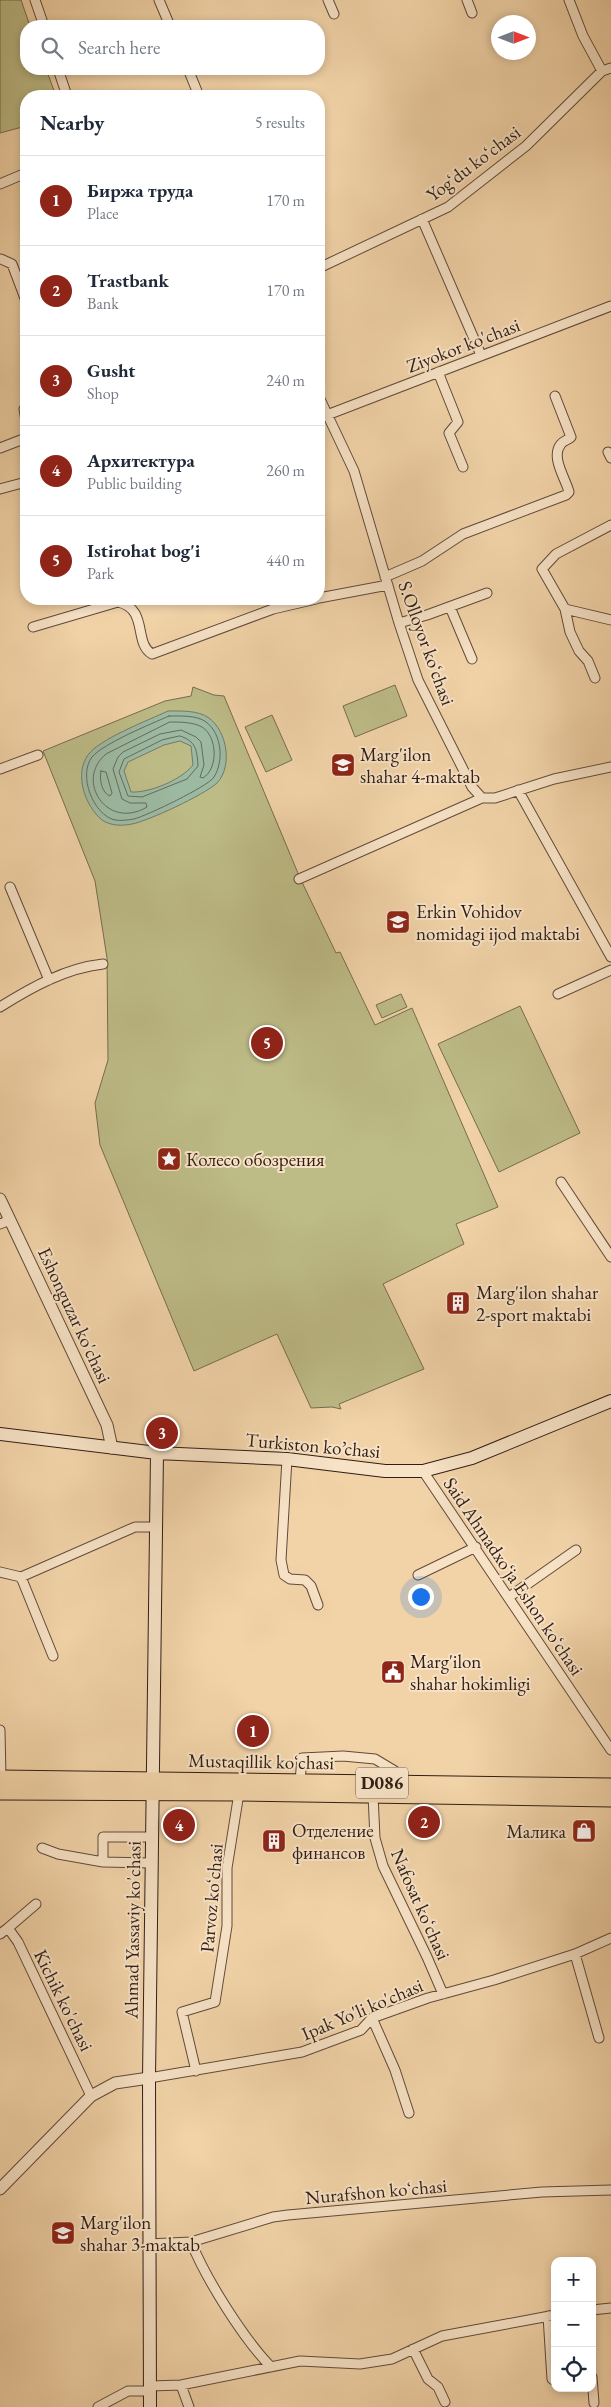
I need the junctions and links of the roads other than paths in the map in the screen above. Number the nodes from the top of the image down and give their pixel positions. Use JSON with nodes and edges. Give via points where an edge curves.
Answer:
{"nodes":[{"id":1,"x":35,"y":0,"type":"edge"},
{"id":2,"x":159,"y":0,"type":"edge"},
{"id":3,"x":328,"y":0,"type":"edge"},
{"id":4,"x":467,"y":0,"type":"edge"},
{"id":5,"x":569,"y":0,"type":"edge"},
{"id":6,"x":472,"y":13,"type":"dead end"},
{"id":7,"x":334,"y":14,"type":"dead end"},
{"id":8,"x":42,"y":20,"type":"edge"},
{"id":9,"x":167,"y":20,"type":"edge"},
{"id":10,"x":607,"y":70,"type":"edge"},
{"id":11,"x":60,"y":75,"type":"edge"},
{"id":12,"x":190,"y":75,"type":"edge"},
{"id":13,"x":65,"y":90,"type":"edge"},
{"id":14,"x":197,"y":90,"type":"edge"},
{"id":15,"x":20,"y":176,"type":"edge"},
{"id":16,"x":0,"y":184,"type":"edge"},
{"id":17,"x":422,"y":219,"type":"junction"},
{"id":18,"x":0,"y":258,"type":"edge"},
{"id":19,"x":325,"y":265,"type":"edge"},
{"id":20,"x":20,"y":285,"type":"edge"},
{"id":21,"x":611,"y":306,"type":"edge"},
{"id":22,"x":481,"y":355,"type":"junction"},
{"id":23,"x":438,"y":372,"type":"junction"},
{"id":24,"x":555,"y":396,"type":"dead end"},
{"id":25,"x":325,"y":410,"type":"edge"},
{"id":26,"x":327,"y":415,"type":"junction"},
{"id":27,"x":20,"y":440,"type":"edge"},
{"id":28,"x":0,"y":448,"type":"edge"},
{"id":29,"x":463,"y":467,"type":"dead end"},
{"id":30,"x":20,"y":484,"type":"edge"},
{"id":31,"x":0,"y":489,"type":"edge"},
{"id":32,"x":611,"y":525,"type":"edge"},
{"id":33,"x":387,"y":581,"type":"junction"},
{"id":34,"x":487,"y":593,"type":"dead end"},
{"id":35,"x":325,"y":596,"type":"edge"},
{"id":36,"x":108,"y":605,"type":"edge"},
{"id":37,"x":129,"y":605,"type":"edge"},
{"id":38,"x":282,"y":605,"type":"edge"},
{"id":39,"x":450,"y":607,"type":"junction"},
{"id":40,"x":565,"y":609,"type":"junction"},
{"id":41,"x":611,"y":620,"type":"edge"},
{"id":42,"x":399,"y":623,"type":"junction"},
{"id":43,"x":33,"y":627,"type":"dead end"},
{"id":44,"x":472,"y":659,"type":"dead end"},
{"id":45,"x":595,"y":678,"type":"dead end"},
{"id":46,"x":38,"y":756,"type":"dead end"},
{"id":47,"x":611,"y":767,"type":"edge"},
{"id":48,"x":0,"y":769,"type":"edge"},
{"id":49,"x":518,"y":790,"type":"junction"},
{"id":50,"x":482,"y":798,"type":"junction"},
{"id":51,"x":299,"y":879,"type":"dead end"},
{"id":52,"x":10,"y":887,"type":"dead end"},
{"id":53,"x":611,"y":957,"type":"edge"},
{"id":54,"x":103,"y":964,"type":"dead end"},
{"id":55,"x":611,"y":970,"type":"edge"},
{"id":56,"x":49,"y":980,"type":"junction"},
{"id":57,"x":558,"y":994,"type":"dead end"},
{"id":58,"x":0,"y":1006,"type":"edge"},
{"id":59,"x":561,"y":1182,"type":"dead end"},
{"id":60,"x":0,"y":1199,"type":"edge"},
{"id":61,"x":5,"y":1222,"type":"edge"},
{"id":62,"x":611,"y":1257,"type":"edge"},
{"id":63,"x":611,"y":1401,"type":"edge"},
{"id":64,"x":0,"y":1434,"type":"edge"},
{"id":65,"x":112,"y":1448,"type":"junction"},
{"id":66,"x":157,"y":1453,"type":"junction"},
{"id":67,"x":287,"y":1459,"type":"junction"},
{"id":68,"x":423,"y":1470,"type":"junction"},
{"id":69,"x":156,"y":1527,"type":"junction"},
{"id":70,"x":476,"y":1547,"type":"junction"},
{"id":71,"x":576,"y":1550,"type":"dead end"},
{"id":72,"x":0,"y":1572,"type":"edge"},
{"id":73,"x":418,"y":1575,"type":"dead end"},
{"id":74,"x":20,"y":1577,"type":"junction"},
{"id":75,"x":509,"y":1597,"type":"junction"},
{"id":76,"x":318,"y":1605,"type":"dead end"},
{"id":77,"x":53,"y":1656,"type":"dead end"},
{"id":78,"x":0,"y":1730,"type":"edge"},
{"id":79,"x":611,"y":1750,"type":"edge"},
{"id":80,"x":300,"y":1782,"type":"junction"},
{"id":81,"x":0,"y":1783,"type":"edge"},
{"id":82,"x":396,"y":1783,"type":"junction"},
{"id":83,"x":152,"y":1786,"type":"junction"},
{"id":84,"x":611,"y":1786,"type":"edge"},
{"id":85,"x":239,"y":1793,"type":"junction"},
{"id":86,"x":373,"y":1795,"type":"junction"},
{"id":87,"x":611,"y":1799,"type":"edge"},
{"id":88,"x":152,"y":1837,"type":"junction"},
{"id":89,"x":42,"y":1848,"type":"dead end"},
{"id":90,"x":102,"y":1862,"type":"junction"},
{"id":91,"x":151,"y":1863,"type":"junction"},
{"id":92,"x":36,"y":1904,"type":"dead end"},
{"id":93,"x":8,"y":1928,"type":"junction"},
{"id":94,"x":0,"y":1934,"type":"edge"},
{"id":95,"x":611,"y":1938,"type":"edge"},
{"id":96,"x":575,"y":1954,"type":"junction"},
{"id":97,"x":443,"y":1994,"type":"junction"},
{"id":98,"x":372,"y":2018,"type":"junction"},
{"id":99,"x":600,"y":2038,"type":"dead end"},
{"id":100,"x":196,"y":2071,"type":"junction"},
{"id":101,"x":148,"y":2078,"type":"junction"},
{"id":102,"x":92,"y":2096,"type":"junction"},
{"id":103,"x":409,"y":2113,"type":"dead end"},
{"id":104,"x":0,"y":2189,"type":"edge"},
{"id":105,"x":611,"y":2190,"type":"edge"},
{"id":106,"x":191,"y":2242,"type":"junction"},
{"id":107,"x":148,"y":2244,"type":"junction"},
{"id":108,"x":611,"y":2308,"type":"edge"},
{"id":109,"x":596,"y":2310,"type":"edge"},
{"id":110,"x":551,"y":2316,"type":"edge"},
{"id":111,"x":413,"y":2350,"type":"junction"},
{"id":112,"x":271,"y":2367,"type":"junction"},
{"id":113,"x":181,"y":2385,"type":"junction"},
{"id":114,"x":150,"y":2389,"type":"junction"},
{"id":115,"x":593,"y":2392,"type":"edge"},
{"id":116,"x":445,"y":2402,"type":"dead end"},
{"id":117,"x":594,"y":2403,"type":"dead end"},
{"id":118,"x":98,"y":2407,"type":"edge"},
{"id":119,"x":150,"y":2407,"type":"edge"},
{"id":120,"x":189,"y":2407,"type":"edge"}],
"edges":[{"from":1,"to":8,"type":"street"},
{"from":2,"to":9,"type":"street"},
{"from":3,"to":7,"type":"street"},
{"from":4,"to":6,"type":"street"},
{"from":5,"to":10,"type":"street","name":"Yogʻdu koʻchasi","via":[[582,36]]},
{"from":10,"to":17,"type":"street","name":"Yogʻdu koʻchasi","via":[[526,146],[448,207]]},
{"from":11,"to":13,"type":"street"},
{"from":12,"to":14,"type":"street"},
{"from":15,"to":16,"type":"street"},
{"from":17,"to":19,"type":"street","name":"Yogʻdu koʻchasi"},
{"from":17,"to":22,"type":"street"},
{"from":18,"to":20,"type":"street","via":[[12,264]]},
{"from":21,"to":22,"type":"street","name":"Ziyokor ko'chasi"},
{"from":22,"to":23,"type":"street","name":"Ziyokor ko'chasi"},
{"from":23,"to":26,"type":"street","name":"Ziyokor ko'chasi"},
{"from":23,"to":29,"type":"street","via":[[458,422],[449,433]]},
{"from":24,"to":33,"type":"street","via":[[571,437],[558,450],[566,495],[463,534]]},
{"from":25,"to":26,"type":"street","name":"S.Olloyor koʻchasi"},
{"from":26,"to":33,"type":"street","name":"S.Olloyor koʻchasi","via":[[354,471]]},
{"from":27,"to":28,"type":"street"},
{"from":30,"to":31,"type":"street"},
{"from":32,"to":40,"type":"street","via":[[556,554],[542,569]]},
{"from":33,"to":35,"type":"street"},
{"from":33,"to":42,"type":"street","name":"S.Olloyor koʻchasi"},
{"from":34,"to":39,"type":"street"},
{"from":36,"to":43,"type":"street"},
{"from":37,"to":38,"type":"street","via":[[134,611],[146,649],[152,654]]},
{"from":39,"to":42,"type":"street"},
{"from":39,"to":44,"type":"street"},
{"from":40,"to":41,"type":"street"},
{"from":40,"to":45,"type":"street","via":[[570,632]]},
{"from":42,"to":50,"type":"street","name":"S.Olloyor koʻchasi","via":[[431,708],[472,787]]},
{"from":46,"to":48,"type":"street"},
{"from":47,"to":49,"type":"street"},
{"from":49,"to":50,"type":"street","via":[[495,798]]},
{"from":49,"to":53,"type":"street"},
{"from":50,"to":51,"type":"street"},
{"from":52,"to":56,"type":"street"},
{"from":54,"to":56,"type":"street","via":[[87,966]]},
{"from":55,"to":57,"type":"street"},
{"from":56,"to":58,"type":"street"},
{"from":59,"to":62,"type":"street"},
{"from":60,"to":61,"type":"street","name":"Eshonguzar ko'chasi"},
{"from":61,"to":65,"type":"street","name":"Eshonguzar ko'chasi","via":[[107,1425]]},
{"from":63,"to":68,"type":"main road","name":"Turkiston ko’chasi","via":[[472,1458]]},
{"from":64,"to":65,"type":"main road","name":"Turkiston ko’chasi"},
{"from":65,"to":66,"type":"main road","name":"Turkiston ko’chasi"},
{"from":66,"to":67,"type":"main road","name":"Turkiston ko’chasi"},
{"from":66,"to":69,"type":"main road","name":"Ahmad Yassaviy ko'chasi"},
{"from":67,"to":68,"type":"main road","name":"Turkiston ko’chasi","via":[[385,1471]]},
{"from":67,"to":76,"type":"street","via":[[281,1560],[284,1575],[290,1579],[305,1580],[312,1586]]},
{"from":68,"to":70,"type":"street","name":"Said Ahmadxoʻja Eshon koʻchasi"},
{"from":69,"to":74,"type":"street","via":[[135,1527]]},
{"from":69,"to":83,"type":"main road","name":"Ahmad Yassaviy ko'chasi"},
{"from":70,"to":73,"type":"street"},
{"from":70,"to":75,"type":"street","name":"Said Ahmadxoʻja Eshon koʻchasi"},
{"from":71,"to":75,"type":"street"},
{"from":72,"to":74,"type":"street"},
{"from":74,"to":77,"type":"street"},
{"from":75,"to":79,"type":"street","name":"Said Ahmadxoʻja Eshon koʻchasi"},
{"from":78,"to":81,"type":"street"},
{"from":80,"to":82,"type":"main road","name":"Mustaqillik koʻchasi","number":"D086"},
{"from":80,"to":82,"type":"street","via":[[302,1758],[343,1756],[375,1759],[395,1771]]},
{"from":80,"to":83,"type":"main road","name":"Mustaqillik koʻchasi","number":"D086"},
{"from":81,"to":83,"type":"main road","name":"Mustaqillik koʻchasi","number":"D086"},
{"from":82,"to":84,"type":"main road","name":"Mustaqillik koʻchasi","number":"D086"},
{"from":83,"to":85,"type":"main road","name":"Mustaqillik koʻchasi","number":"D086"},
{"from":83,"to":88,"type":"main road","name":"Ahmad Yassaviy ko'chasi"},
{"from":85,"to":86,"type":"main road","name":"Mustaqillik koʻchasi","number":"D086"},
{"from":85,"to":100,"type":"street","name":"Parvoz koʻchasi","via":[[227,1868],[227,1926],[215,2002],[182,2012]]},
{"from":86,"to":87,"type":"main road","name":"Mustaqillik koʻchasi","number":"D086"},
{"from":86,"to":97,"type":"street","name":"Nafosat koʻchasi","via":[[375,1838],[384,1866]]},
{"from":88,"to":90,"type":"street","via":[[103,1837]]},
{"from":88,"to":91,"type":"main road","name":"Ahmad Yassaviy ko'chasi"},
{"from":89,"to":90,"type":"street"},
{"from":90,"to":91,"type":"street"},
{"from":91,"to":101,"type":"main road","name":"Ahmad Yassaviy ko'chasi"},
{"from":92,"to":93,"type":"street"},
{"from":93,"to":94,"type":"street"},
{"from":93,"to":102,"type":"street","name":"Kichik ko'chasi","via":[[30,1965]]},
{"from":95,"to":96,"type":"street","name":"Ipak Yo'li ko'chasi"},
{"from":96,"to":97,"type":"street","name":"Ipak Yo'li ko'chasi"},
{"from":96,"to":99,"type":"street"},
{"from":97,"to":98,"type":"street","name":"Ipak Yo'li ko'chasi"},
{"from":98,"to":100,"type":"street","name":"Ipak Yo'li ko'chasi","via":[[361,2030],[302,2052]]},
{"from":98,"to":103,"type":"street","via":[[396,2070]]},
{"from":100,"to":101,"type":"street","name":"Ipak Yo'li ko'chasi"},
{"from":101,"to":102,"type":"street","via":[[115,2083]]},
{"from":101,"to":107,"type":"main road","name":"Ahmad Yassaviy ko'chasi"},
{"from":102,"to":104,"type":"street"},
{"from":105,"to":106,"type":"street","name":"Nurafshon koʻchasi","via":[[542,2192],[288,2215]]},
{"from":106,"to":107,"type":"street","name":"Nurafshon koʻchasi"},
{"from":106,"to":112,"type":"street","via":[[198,2261],[259,2354]]},
{"from":107,"to":114,"type":"main road","name":"Ahmad Yassaviy ko'chasi"},
{"from":108,"to":109,"type":"street"},
{"from":110,"to":111,"type":"street","via":[[442,2336]]},
{"from":111,"to":112,"type":"street","via":[[392,2359],[360,2364],[300,2361]]},
{"from":111,"to":116,"type":"street","via":[[428,2380],[438,2387]]},
{"from":112,"to":113,"type":"street"},
{"from":113,"to":114,"type":"street"},
{"from":113,"to":120,"type":"street"},
{"from":114,"to":118,"type":"street","via":[[128,2391]]},
{"from":114,"to":119,"type":"main road","name":"Ahmad Yassaviy ko'chasi"},
{"from":115,"to":117,"type":"street"}]}
